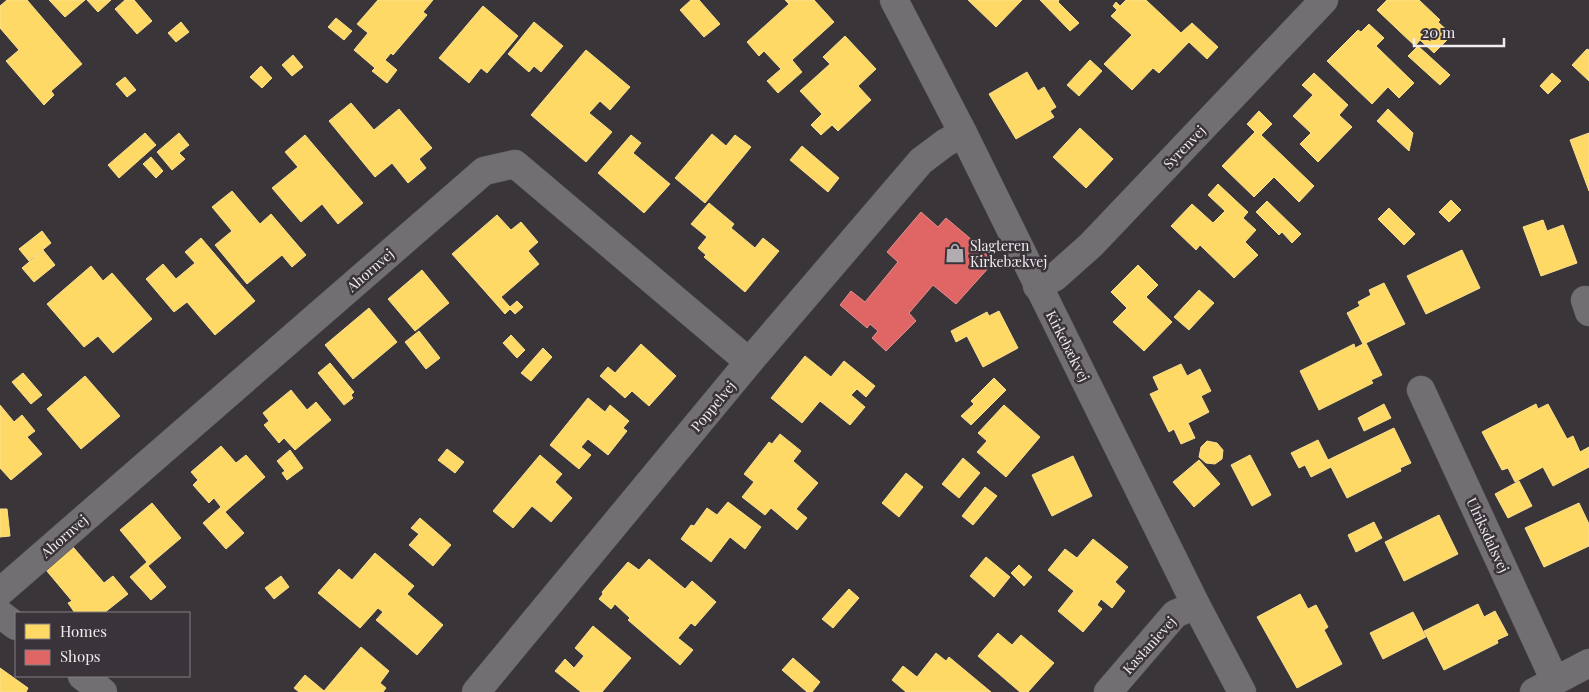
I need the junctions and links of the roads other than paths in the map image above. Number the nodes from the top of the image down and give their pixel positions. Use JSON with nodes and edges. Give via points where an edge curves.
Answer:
{"nodes":[{"id":1,"x":894,"y":0,"type":"edge"},
{"id":2,"x":1324,"y":0,"type":"edge"},
{"id":3,"x":962,"y":133,"type":"junction"},
{"id":4,"x":1037,"y":286,"type":"junction"},
{"id":5,"x":749,"y":362,"type":"junction"},
{"id":6,"x":1421,"y":390,"type":"dead end"},
{"id":7,"x":0,"y":592,"type":"edge"},
{"id":8,"x":1196,"y":605,"type":"junction"},
{"id":9,"x":0,"y":614,"type":"edge"},
{"id":10,"x":15,"y":625,"type":"edge"},
{"id":11,"x":1589,"y":663,"type":"edge"},
{"id":12,"x":83,"y":677,"type":"edge"},
{"id":13,"x":1545,"y":686,"type":"edge"},
{"id":14,"x":103,"y":692,"type":"edge"},
{"id":15,"x":476,"y":692,"type":"edge"},
{"id":16,"x":1108,"y":692,"type":"edge"},
{"id":17,"x":1242,"y":692,"type":"edge"}],
"edges":[{"from":1,"to":3,"type":"street","name":"Kirkebækvej"},
{"from":2,"to":4,"type":"street","name":"Syrenvej","via":[[1091,245],[1054,277]]},
{"from":3,"to":4,"type":"street","name":"Kirkebækvej"},
{"from":3,"to":5,"type":"street","name":"Poppelvej","via":[[921,162]]},
{"from":4,"to":8,"type":"street","name":"Kirkebækvej"},
{"from":5,"to":7,"type":"street","name":"Ahornvej","via":[[515,164],[484,171]]},
{"from":5,"to":15,"type":"street","name":"Poppelvej"},
{"from":6,"to":13,"type":"street","name":"Ulriksdalsvej"},
{"from":8,"to":16,"type":"street","name":"Kastanievej","via":[[1175,614]]},
{"from":8,"to":17,"type":"street","name":"Kirkebækvej"},
{"from":9,"to":10,"type":"street"},
{"from":11,"to":13,"type":"street","name":"Ulriksdalsvej"},
{"from":12,"to":14,"type":"street"}]}
